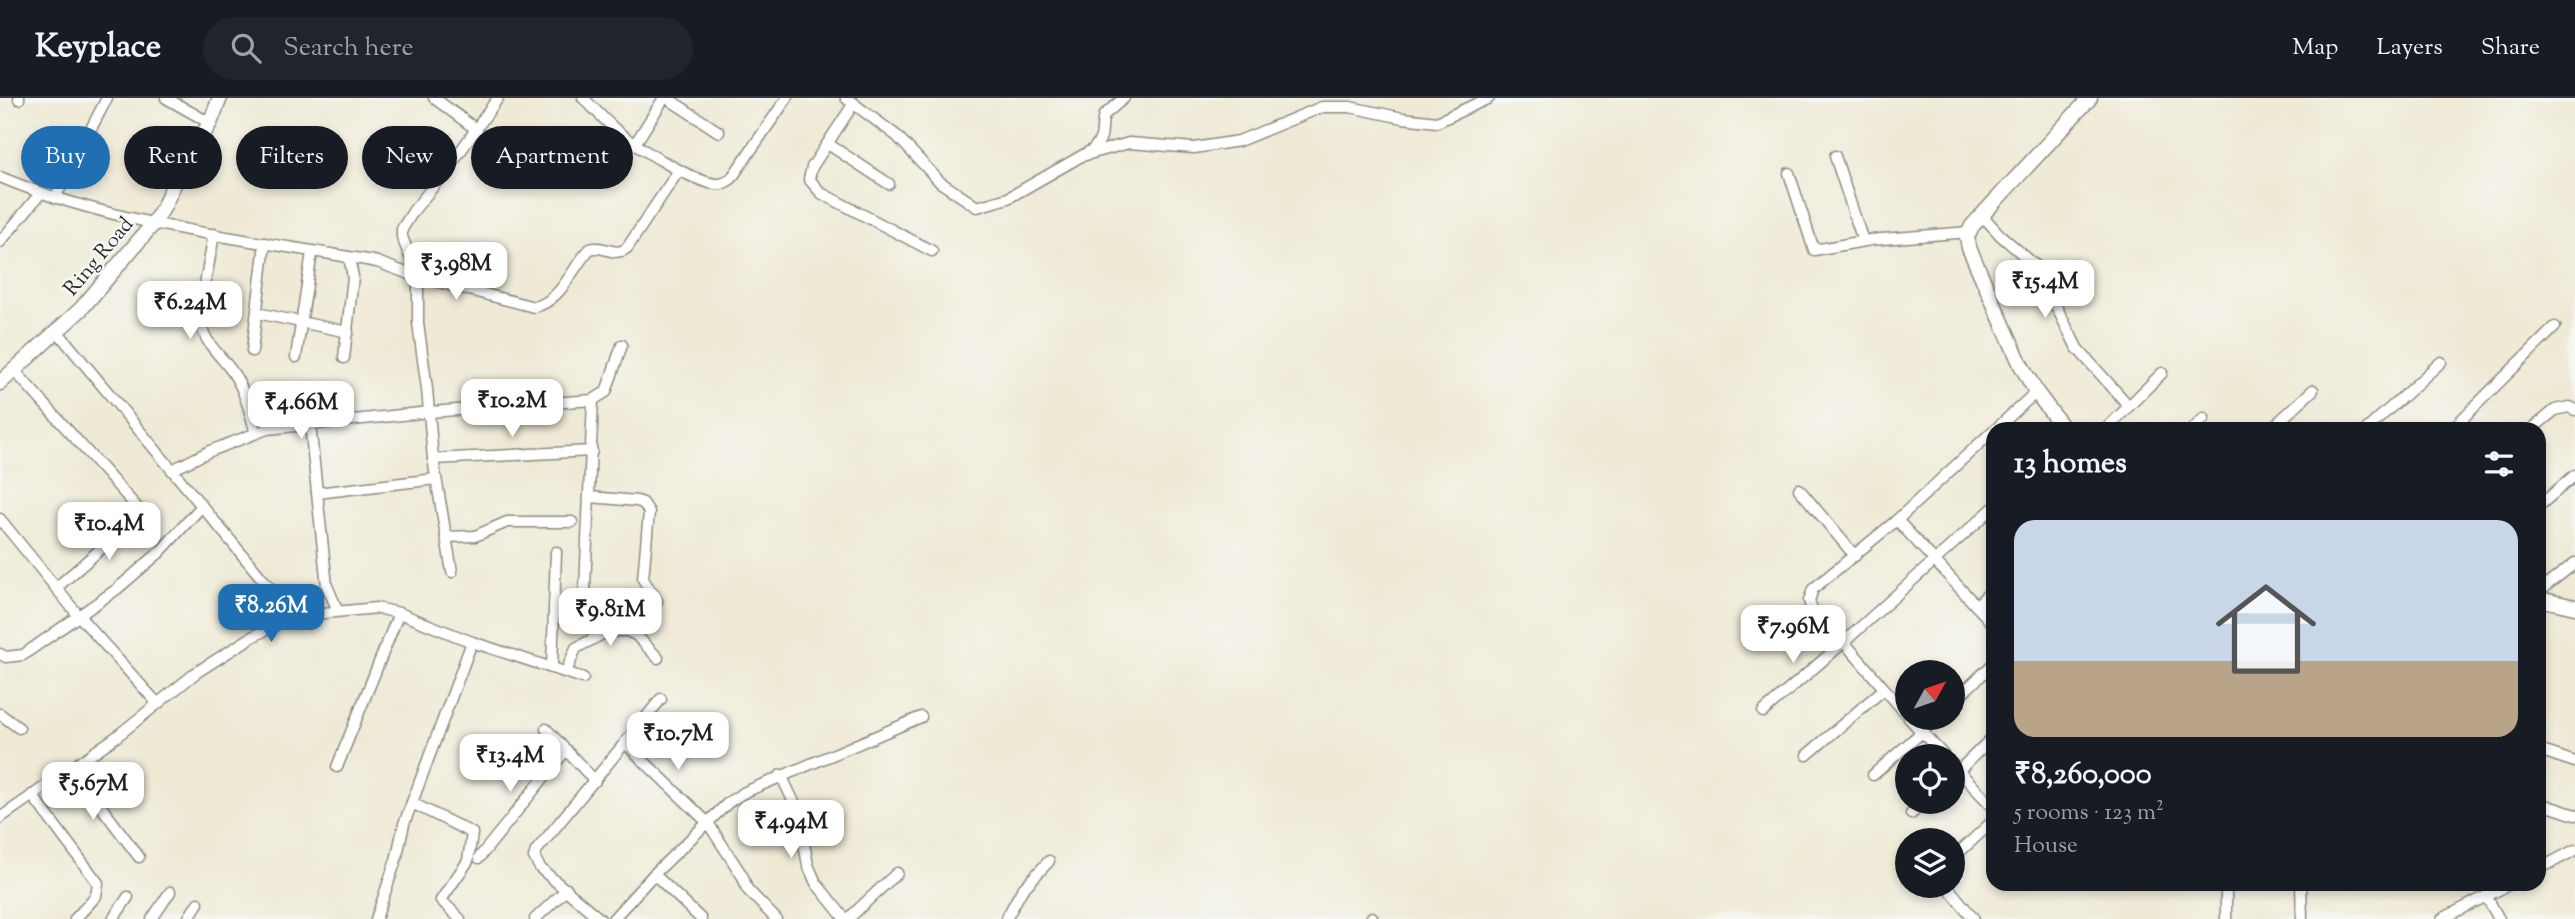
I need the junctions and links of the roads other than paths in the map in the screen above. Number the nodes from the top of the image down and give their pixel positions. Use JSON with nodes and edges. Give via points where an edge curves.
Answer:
{"nodes":[{"id":1,"x":107,"y":98,"type":"edge"},
{"id":2,"x":166,"y":98,"type":"edge"},
{"id":3,"x":220,"y":98,"type":"edge"},
{"id":4,"x":434,"y":98,"type":"edge"},
{"id":5,"x":498,"y":98,"type":"edge"},
{"id":6,"x":583,"y":98,"type":"edge"},
{"id":7,"x":665,"y":98,"type":"edge"},
{"id":8,"x":787,"y":98,"type":"edge"},
{"id":9,"x":1124,"y":98,"type":"edge"},
{"id":10,"x":1489,"y":98,"type":"edge"},
{"id":11,"x":2090,"y":98,"type":"edge"},
{"id":12,"x":850,"y":101,"type":"edge"},
{"id":13,"x":210,"y":123,"type":"junction"},
{"id":14,"x":472,"y":126,"type":"edge"},
{"id":15,"x":480,"y":126,"type":"edge"},
{"id":16,"x":719,"y":132,"type":"dead end"},
{"id":17,"x":471,"y":138,"type":"edge"},
{"id":18,"x":635,"y":144,"type":"junction"},
{"id":19,"x":828,"y":144,"type":"junction"},
{"id":20,"x":1082,"y":156,"type":"junction"},
{"id":21,"x":1835,"y":156,"type":"dead end"},
{"id":22,"x":679,"y":170,"type":"junction"},
{"id":23,"x":1789,"y":173,"type":"dead end"},
{"id":24,"x":0,"y":177,"type":"edge"},
{"id":25,"x":889,"y":184,"type":"dead end"},
{"id":26,"x":40,"y":194,"type":"junction"},
{"id":27,"x":55,"y":198,"type":"junction"},
{"id":28,"x":1982,"y":215,"type":"junction"},
{"id":29,"x":153,"y":224,"type":"junction"},
{"id":30,"x":1969,"y":232,"type":"junction"},
{"id":31,"x":214,"y":234,"type":"junction"},
{"id":32,"x":1863,"y":241,"type":"junction"},
{"id":33,"x":0,"y":242,"type":"edge"},
{"id":34,"x":265,"y":243,"type":"junction"},
{"id":35,"x":932,"y":251,"type":"dead end"},
{"id":36,"x":312,"y":252,"type":"junction"},
{"id":37,"x":349,"y":257,"type":"junction"},
{"id":38,"x":418,"y":276,"type":"junction"},
{"id":39,"x":257,"y":313,"type":"junction"},
{"id":40,"x":302,"y":324,"type":"junction"},
{"id":41,"x":2555,"y":327,"type":"dead end"},
{"id":42,"x":57,"y":331,"type":"junction"},
{"id":43,"x":348,"y":332,"type":"junction"},
{"id":44,"x":622,"y":345,"type":"dead end"},
{"id":45,"x":252,"y":351,"type":"dead end"},
{"id":46,"x":296,"y":356,"type":"dead end"},
{"id":47,"x":344,"y":358,"type":"dead end"},
{"id":48,"x":2441,"y":362,"type":"dead end"},
{"id":49,"x":14,"y":370,"type":"junction"},
{"id":50,"x":2162,"y":373,"type":"dead end"},
{"id":51,"x":0,"y":383,"type":"edge"},
{"id":52,"x":2313,"y":390,"type":"dead end"},
{"id":53,"x":2036,"y":392,"type":"junction"},
{"id":54,"x":593,"y":400,"type":"junction"},
{"id":55,"x":2129,"y":406,"type":"junction"},
{"id":56,"x":2575,"y":410,"type":"edge"},
{"id":57,"x":430,"y":412,"type":"junction"},
{"id":58,"x":2204,"y":418,"type":"dead end"},
{"id":59,"x":2003,"y":422,"type":"edge"},
{"id":60,"x":2059,"y":422,"type":"edge"},
{"id":61,"x":2113,"y":422,"type":"edge"},
{"id":62,"x":2200,"y":422,"type":"edge"},
{"id":63,"x":2278,"y":422,"type":"edge"},
{"id":64,"x":2375,"y":422,"type":"edge"},
{"id":65,"x":2459,"y":422,"type":"edge"},
{"id":66,"x":2541,"y":422,"type":"edge"},
{"id":67,"x":310,"y":423,"type":"junction"},
{"id":68,"x":256,"y":433,"type":"junction"},
{"id":69,"x":1986,"y":437,"type":"edge"},
{"id":70,"x":592,"y":451,"type":"junction"},
{"id":71,"x":433,"y":459,"type":"junction"},
{"id":72,"x":172,"y":470,"type":"junction"},
{"id":73,"x":2575,"y":475,"type":"edge"},
{"id":74,"x":436,"y":479,"type":"junction"},
{"id":75,"x":1799,"y":489,"type":"dead end"},
{"id":76,"x":317,"y":493,"type":"junction"},
{"id":77,"x":590,"y":497,"type":"junction"},
{"id":78,"x":2546,"y":500,"type":"edge"},
{"id":79,"x":201,"y":507,"type":"junction"},
{"id":80,"x":1986,"y":515,"type":"edge"},
{"id":81,"x":0,"y":519,"type":"edge"},
{"id":82,"x":1897,"y":520,"type":"junction"},
{"id":83,"x":572,"y":523,"type":"dead end"},
{"id":84,"x":446,"y":537,"type":"junction"},
{"id":85,"x":556,"y":552,"type":"dead end"},
{"id":86,"x":1855,"y":556,"type":"junction"},
{"id":87,"x":1935,"y":562,"type":"junction"},
{"id":88,"x":2575,"y":563,"type":"edge"},
{"id":89,"x":452,"y":572,"type":"dead end"},
{"id":90,"x":2546,"y":586,"type":"edge"},
{"id":91,"x":56,"y":588,"type":"junction"},
{"id":92,"x":1986,"y":596,"type":"edge"},
{"id":93,"x":657,"y":601,"type":"dead end"},
{"id":94,"x":2546,"y":601,"type":"edge"},
{"id":95,"x":1976,"y":606,"type":"junction"},
{"id":96,"x":2575,"y":607,"type":"edge"},
{"id":97,"x":338,"y":611,"type":"junction"},
{"id":98,"x":399,"y":613,"type":"junction"},
{"id":99,"x":78,"y":615,"type":"junction"},
{"id":100,"x":293,"y":616,"type":"junction"},
{"id":101,"x":1986,"y":617,"type":"edge"},
{"id":102,"x":608,"y":631,"type":"junction"},
{"id":103,"x":472,"y":642,"type":"junction"},
{"id":104,"x":1844,"y":642,"type":"junction"},
{"id":105,"x":0,"y":654,"type":"edge"},
{"id":106,"x":658,"y":658,"type":"dead end"},
{"id":107,"x":552,"y":668,"type":"junction"},
{"id":108,"x":1986,"y":671,"type":"edge"},
{"id":109,"x":566,"y":672,"type":"junction"},
{"id":110,"x":583,"y":678,"type":"dead end"},
{"id":111,"x":1884,"y":689,"type":"junction"},
{"id":112,"x":1965,"y":691,"type":"edge"},
{"id":113,"x":661,"y":699,"type":"dead end"},
{"id":114,"x":1895,"y":702,"type":"edge"},
{"id":115,"x":158,"y":704,"type":"junction"},
{"id":116,"x":1763,"y":712,"type":"dead end"},
{"id":117,"x":0,"y":715,"type":"edge"},
{"id":118,"x":921,"y":717,"type":"dead end"},
{"id":119,"x":19,"y":728,"type":"dead end"},
{"id":120,"x":546,"y":729,"type":"dead end"},
{"id":121,"x":1922,"y":732,"type":"joint"},
{"id":122,"x":1986,"y":743,"type":"edge"},
{"id":123,"x":626,"y":744,"type":"junction"},
{"id":124,"x":1933,"y":744,"type":"edge"},
{"id":125,"x":566,"y":750,"type":"junction"},
{"id":126,"x":2546,"y":752,"type":"edge"},
{"id":127,"x":1807,"y":755,"type":"dead end"},
{"id":128,"x":1965,"y":762,"type":"edge"},
{"id":129,"x":2575,"y":762,"type":"edge"},
{"id":130,"x":337,"y":767,"type":"dead end"},
{"id":131,"x":72,"y":768,"type":"junction"},
{"id":132,"x":781,"y":775,"type":"junction"},
{"id":133,"x":1873,"y":775,"type":"dead end"},
{"id":134,"x":595,"y":780,"type":"junction"},
{"id":135,"x":1965,"y":780,"type":"edge"},
{"id":136,"x":32,"y":795,"type":"junction"},
{"id":137,"x":1986,"y":800,"type":"edge"},
{"id":138,"x":412,"y":803,"type":"junction"},
{"id":139,"x":2546,"y":805,"type":"edge"},
{"id":140,"x":2575,"y":815,"type":"edge"},
{"id":141,"x":0,"y":818,"type":"edge"},
{"id":142,"x":708,"y":823,"type":"junction"},
{"id":143,"x":1986,"y":827,"type":"edge"},
{"id":144,"x":1965,"y":847,"type":"edge"},
{"id":145,"x":2575,"y":850,"type":"edge"},
{"id":146,"x":139,"y":857,"type":"dead end"},
{"id":147,"x":478,"y":858,"type":"dead end"},
{"id":148,"x":1049,"y":861,"type":"dead end"},
{"id":149,"x":2546,"y":865,"type":"edge"},
{"id":150,"x":897,"y":873,"type":"dead end"},
{"id":151,"x":654,"y":874,"type":"junction"},
{"id":152,"x":567,"y":889,"type":"junction"},
{"id":153,"x":2226,"y":891,"type":"edge"},
{"id":154,"x":2301,"y":891,"type":"edge"},
{"id":155,"x":2496,"y":891,"type":"edge"},
{"id":156,"x":170,"y":892,"type":"dead end"},
{"id":157,"x":2486,"y":896,"type":"junction"},
{"id":158,"x":128,"y":897,"type":"dead end"},
{"id":159,"x":1957,"y":898,"type":"edge"},
{"id":160,"x":198,"y":903,"type":"dead end"},
{"id":161,"x":78,"y":915,"type":"edge"},
{"id":162,"x":452,"y":916,"type":"edge"},
{"id":163,"x":93,"y":919,"type":"edge"},
{"id":164,"x":113,"y":919,"type":"edge"},
{"id":165,"x":152,"y":919,"type":"edge"},
{"id":166,"x":188,"y":919,"type":"edge"},
{"id":167,"x":376,"y":919,"type":"edge"},
{"id":168,"x":535,"y":919,"type":"edge"},
{"id":169,"x":600,"y":919,"type":"edge"},
{"id":170,"x":613,"y":919,"type":"edge"},
{"id":171,"x":701,"y":919,"type":"edge"},
{"id":172,"x":776,"y":919,"type":"edge"},
{"id":173,"x":846,"y":919,"type":"edge"},
{"id":174,"x":1006,"y":919,"type":"edge"},
{"id":175,"x":1974,"y":919,"type":"edge"},
{"id":176,"x":2225,"y":919,"type":"edge"},
{"id":177,"x":2302,"y":919,"type":"edge"},
{"id":178,"x":2442,"y":919,"type":"edge"},
{"id":179,"x":2499,"y":919,"type":"edge"}],
"edges":[{"from":1,"to":27,"type":"street"},
{"from":2,"to":13,"type":"street"},
{"from":3,"to":13,"type":"street","name":"Ring Road"},
{"from":4,"to":14,"type":"street"},
{"from":5,"to":15,"type":"street"},
{"from":6,"to":18,"type":"street"},
{"from":7,"to":16,"type":"street"},
{"from":7,"to":18,"type":"street"},
{"from":8,"to":22,"type":"street","via":[[732,179],[715,184]]},
{"from":9,"to":20,"type":"street","via":[[1104,115],[1100,141]]},
{"from":10,"to":20,"type":"street","via":[[1437,122],[1350,107],[1322,107],[1239,141],[1194,148],[1129,143]]},
{"from":11,"to":28,"type":"street"},
{"from":12,"to":19,"type":"street"},
{"from":12,"to":20,"type":"street","via":[[897,136],[940,182],[977,207],[1008,198]]},
{"from":13,"to":29,"type":"street","name":"Ring Road"},
{"from":17,"to":38,"type":"street","via":[[402,229],[401,237]]},
{"from":18,"to":22,"type":"street"},
{"from":19,"to":25,"type":"street"},
{"from":19,"to":35,"type":"street","via":[[809,175],[816,189]]},
{"from":21,"to":32,"type":"street"},
{"from":22,"to":38,"type":"street","via":[[627,248],[617,253],[590,249],[555,295],[538,306]]},
{"from":23,"to":32,"type":"street","via":[[1814,250]]},
{"from":24,"to":26,"type":"street"},
{"from":26,"to":27,"type":"street"},
{"from":26,"to":33,"type":"street"},
{"from":27,"to":29,"type":"street"},
{"from":28,"to":30,"type":"street"},
{"from":28,"to":55,"type":"street","via":[[2036,266],[2077,348]]},
{"from":29,"to":31,"type":"street"},
{"from":29,"to":42,"type":"street","name":"Ring Road"},
{"from":30,"to":32,"type":"street"},
{"from":30,"to":53,"type":"street","via":[[1969,248]]},
{"from":31,"to":34,"type":"street"},
{"from":31,"to":68,"type":"street","via":[[202,330],[239,384]]},
{"from":34,"to":36,"type":"street"},
{"from":34,"to":39,"type":"street"},
{"from":36,"to":37,"type":"street"},
{"from":36,"to":40,"type":"street"},
{"from":37,"to":38,"type":"street"},
{"from":37,"to":43,"type":"street","via":[[353,277]]},
{"from":38,"to":57,"type":"street","via":[[418,323]]},
{"from":39,"to":40,"type":"street"},
{"from":39,"to":45,"type":"street"},
{"from":40,"to":43,"type":"street"},
{"from":40,"to":46,"type":"street"},
{"from":41,"to":65,"type":"street"},
{"from":42,"to":49,"type":"street","name":"Ring Road"},
{"from":42,"to":72,"type":"street"},
{"from":43,"to":47,"type":"street"},
{"from":44,"to":54,"type":"street","via":[[606,392]]},
{"from":48,"to":64,"type":"street"},
{"from":49,"to":51,"type":"street","name":"Ring Road"},
{"from":49,"to":91,"type":"street","via":[[142,513]]},
{"from":50,"to":55,"type":"street"},
{"from":52,"to":63,"type":"street"},
{"from":53,"to":59,"type":"street"},
{"from":53,"to":60,"type":"street"},
{"from":54,"to":57,"type":"street"},
{"from":54,"to":70,"type":"street"},
{"from":55,"to":61,"type":"street"},
{"from":56,"to":66,"type":"street","via":[[2556,410]]},
{"from":57,"to":67,"type":"street"},
{"from":57,"to":71,"type":"street"},
{"from":58,"to":62,"type":"street"},
{"from":67,"to":68,"type":"street"},
{"from":67,"to":76,"type":"street"},
{"from":68,"to":72,"type":"street"},
{"from":69,"to":82,"type":"street"},
{"from":70,"to":71,"type":"street"},
{"from":70,"to":77,"type":"street"},
{"from":71,"to":74,"type":"street"},
{"from":72,"to":79,"type":"street"},
{"from":73,"to":78,"type":"street"},
{"from":74,"to":76,"type":"street"},
{"from":74,"to":84,"type":"street"},
{"from":75,"to":86,"type":"street"},
{"from":76,"to":97,"type":"street","via":[[327,586]]},
{"from":77,"to":93,"type":"street","via":[[637,500],[646,506],[643,579]]},
{"from":77,"to":102,"type":"street","via":[[585,588],[591,609]]},
{"from":79,"to":99,"type":"street","via":[[160,552]]},
{"from":79,"to":100,"type":"street"},
{"from":80,"to":87,"type":"street"},
{"from":81,"to":91,"type":"street"},
{"from":82,"to":86,"type":"street"},
{"from":82,"to":87,"type":"street"},
{"from":83,"to":84,"type":"street","via":[[507,522],[475,536]]},
{"from":84,"to":89,"type":"street"},
{"from":85,"to":107,"type":"street"},
{"from":86,"to":104,"type":"street","via":[[1813,589],[1809,601],[1812,610]]},
{"from":87,"to":95,"type":"street"},
{"from":87,"to":104,"type":"street"},
{"from":88,"to":90,"type":"street"},
{"from":91,"to":99,"type":"street"},
{"from":92,"to":95,"type":"street"},
{"from":94,"to":96,"type":"street"},
{"from":95,"to":101,"type":"street"},
{"from":97,"to":98,"type":"street","via":[[377,608]]},
{"from":97,"to":100,"type":"street"},
{"from":98,"to":103,"type":"street"},
{"from":98,"to":130,"type":"street"},
{"from":99,"to":105,"type":"street","via":[[23,656]]},
{"from":99,"to":115,"type":"street"},
{"from":100,"to":115,"type":"street","via":[[197,672]]},
{"from":102,"to":106,"type":"street","via":[[636,635]]},
{"from":102,"to":109,"type":"street","via":[[576,649]]},
{"from":103,"to":107,"type":"street"},
{"from":103,"to":138,"type":"street"},
{"from":104,"to":111,"type":"street"},
{"from":104,"to":116,"type":"street"},
{"from":107,"to":109,"type":"street"},
{"from":108,"to":112,"type":"street"},
{"from":109,"to":110,"type":"street"},
{"from":111,"to":114,"type":"street"},
{"from":111,"to":127,"type":"street"},
{"from":113,"to":123,"type":"street"},
{"from":115,"to":131,"type":"street"},
{"from":117,"to":119,"type":"street"},
{"from":118,"to":132,"type":"street"},
{"from":120,"to":125,"type":"street"},
{"from":121,"to":124,"type":"street"},
{"from":121,"to":133,"type":"street"},
{"from":122,"to":128,"type":"street"},
{"from":123,"to":134,"type":"street"},
{"from":123,"to":142,"type":"street"},
{"from":125,"to":134,"type":"street"},
{"from":125,"to":147,"type":"street"},
{"from":126,"to":129,"type":"street"},
{"from":131,"to":136,"type":"street"},
{"from":131,"to":146,"type":"street"},
{"from":132,"to":142,"type":"street","via":[[729,802]]},
{"from":132,"to":173,"type":"street","via":[[798,811],[816,883]]},
{"from":134,"to":152,"type":"street","via":[[534,857],[540,868]]},
{"from":135,"to":137,"type":"street"},
{"from":136,"to":141,"type":"street"},
{"from":136,"to":161,"type":"street","via":[[98,883],[96,896]]},
{"from":138,"to":162,"type":"street","via":[[472,833],[468,862],[441,900]]},
{"from":138,"to":167,"type":"street"},
{"from":139,"to":140,"type":"street"},
{"from":142,"to":151,"type":"street"},
{"from":142,"to":172,"type":"street","via":[[747,890]]},
{"from":143,"to":144,"type":"street"},
{"from":145,"to":149,"type":"street"},
{"from":148,"to":174,"type":"street","via":[[1022,890]]},
{"from":150,"to":173,"type":"street"},
{"from":151,"to":170,"type":"street"},
{"from":151,"to":171,"type":"street"},
{"from":152,"to":168,"type":"street"},
{"from":152,"to":169,"type":"street"},
{"from":153,"to":176,"type":"street"},
{"from":154,"to":177,"type":"street"},
{"from":155,"to":157,"type":"street"},
{"from":156,"to":165,"type":"street"},
{"from":157,"to":178,"type":"street"},
{"from":157,"to":179,"type":"street"},
{"from":158,"to":164,"type":"street"},
{"from":159,"to":175,"type":"street"},
{"from":160,"to":166,"type":"street"},
{"from":161,"to":163,"type":"street"}]}
